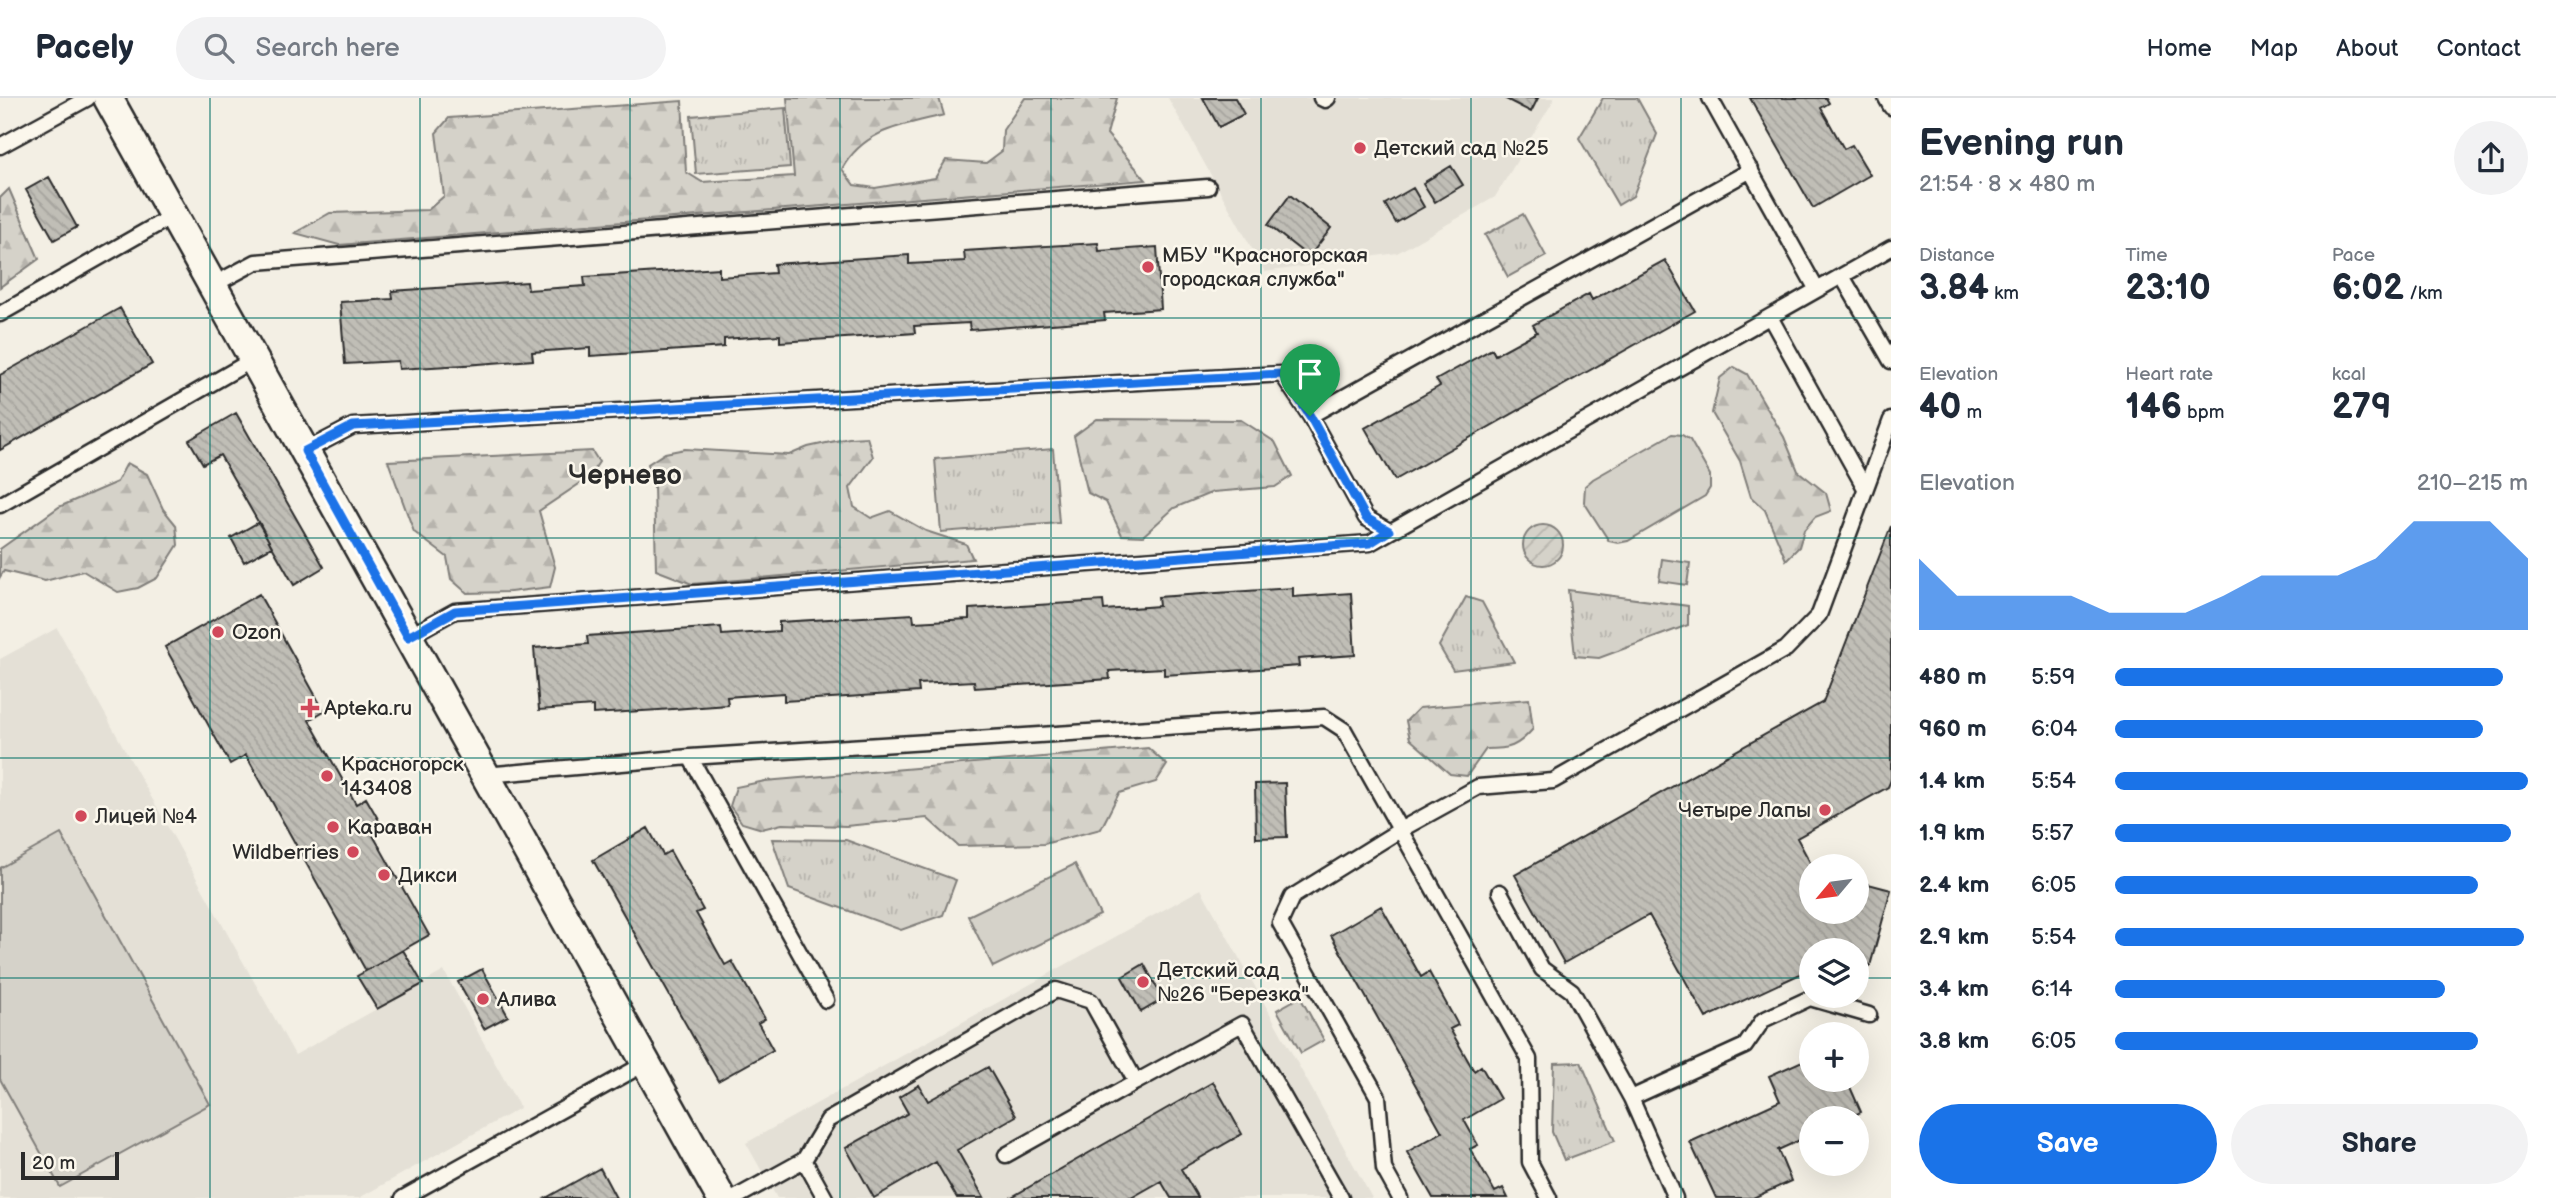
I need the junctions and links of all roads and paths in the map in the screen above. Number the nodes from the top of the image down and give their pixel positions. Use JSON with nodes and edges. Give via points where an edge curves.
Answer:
{"nodes":[{"id":1,"x":88,"y":98,"type":"edge"},
{"id":2,"x":108,"y":98,"type":"edge"},
{"id":3,"x":1321,"y":98,"type":"edge"},
{"id":4,"x":1328,"y":98,"type":"edge"},
{"id":5,"x":1710,"y":98,"type":"edge"},
{"id":6,"x":1886,"y":98,"type":"edge"},
{"id":7,"x":1891,"y":107,"type":"edge"},
{"id":8,"x":0,"y":146,"type":"edge"},
{"id":9,"x":1751,"y":170,"type":"junction"},
{"id":10,"x":1208,"y":187,"type":"dead end"},
{"id":11,"x":174,"y":215,"type":"junction"},
{"id":12,"x":1891,"y":248,"type":"edge"},
{"id":13,"x":1842,"y":276,"type":"junction"},
{"id":14,"x":213,"y":285,"type":"junction"},
{"id":15,"x":1817,"y":290,"type":"junction"},
{"id":16,"x":0,"y":314,"type":"edge"},
{"id":17,"x":1770,"y":317,"type":"junction"},
{"id":18,"x":254,"y":359,"type":"junction"},
{"id":19,"x":1891,"y":361,"type":"edge"},
{"id":20,"x":1310,"y":416,"type":"junction"},
{"id":21,"x":1891,"y":420,"type":"edge"},
{"id":22,"x":305,"y":451,"type":"junction"},
{"id":23,"x":1866,"y":488,"type":"junction"},
{"id":24,"x":0,"y":505,"type":"edge"},
{"id":25,"x":1389,"y":531,"type":"junction"},
{"id":26,"x":408,"y":637,"type":"junction"},
{"id":27,"x":690,"y":757,"type":"junction"},
{"id":28,"x":485,"y":775,"type":"junction"},
{"id":29,"x":1400,"y":830,"type":"junction"},
{"id":30,"x":1500,"y":892,"type":"dead end"},
{"id":31,"x":826,"y":1000,"type":"dead end"},
{"id":32,"x":1869,"y":1015,"type":"dead end"},
{"id":33,"x":646,"y":1063,"type":"junction"},
{"id":34,"x":1136,"y":1083,"type":"junction"},
{"id":35,"x":1631,"y":1098,"type":"junction"},
{"id":36,"x":1006,"y":1155,"type":"dead end"},
{"id":37,"x":804,"y":1160,"type":"junction"},
{"id":38,"x":404,"y":1198,"type":"edge"},
{"id":39,"x":721,"y":1198,"type":"edge"},
{"id":40,"x":735,"y":1198,"type":"edge"},
{"id":41,"x":825,"y":1198,"type":"edge"},
{"id":42,"x":1341,"y":1198,"type":"edge"},
{"id":43,"x":1400,"y":1198,"type":"edge"},
{"id":44,"x":1549,"y":1198,"type":"edge"},
{"id":45,"x":1675,"y":1198,"type":"edge"}],
"edges":[{"from":1,"to":8,"type":"lane"},
{"from":2,"to":11,"type":"street"},
{"from":3,"to":4,"type":"lane"},
{"from":5,"to":9,"type":"lane"},
{"from":6,"to":7,"type":"lane"},
{"from":9,"to":15,"type":"lane"},
{"from":9,"to":20,"type":"lane"},
{"from":10,"to":14,"type":"lane","via":[[256,262]]},
{"from":11,"to":14,"type":"street"},
{"from":11,"to":16,"type":"lane"},
{"from":12,"to":13,"type":"lane"},
{"from":13,"to":15,"type":"lane"},
{"from":13,"to":19,"type":"lane"},
{"from":14,"to":18,"type":"street"},
{"from":15,"to":17,"type":"lane"},
{"from":17,"to":23,"type":"lane"},
{"from":17,"to":25,"type":"lane"},
{"from":18,"to":22,"type":"street"},
{"from":18,"to":24,"type":"lane"},
{"from":20,"to":22,"type":"lane","via":[[1282,374],[353,426]]},
{"from":20,"to":25,"type":"lane","via":[[1366,518]]},
{"from":21,"to":23,"type":"lane"},
{"from":22,"to":26,"type":"street"},
{"from":23,"to":29,"type":"lane","via":[[1819,615],[1786,649],[1553,781],[1478,787]]},
{"from":25,"to":26,"type":"lane","via":[[1370,543],[455,611]]},
{"from":26,"to":28,"type":"street"},
{"from":27,"to":28,"type":"lane"},
{"from":27,"to":29,"type":"lane","via":[[1324,716],[1344,730]]},
{"from":27,"to":31,"type":"lane"},
{"from":28,"to":33,"type":"street"},
{"from":29,"to":43,"type":"lane","via":[[1292,897],[1280,923],[1378,1097],[1384,1169]]},
{"from":29,"to":44,"type":"lane","via":[[1529,1059],[1530,1162]]},
{"from":30,"to":35,"type":"lane","via":[[1542,969],[1572,992]]},
{"from":32,"to":35,"type":"lane","via":[[1810,998],[1763,1020],[1745,1046]]},
{"from":33,"to":38,"type":"lane"},
{"from":33,"to":39,"type":"street"},
{"from":34,"to":36,"type":"lane"},
{"from":34,"to":37,"type":"lane","via":[[1091,1001],[1056,989],[828,1120]]},
{"from":34,"to":42,"type":"lane","via":[[1242,1024]]},
{"from":35,"to":45,"type":"lane"},
{"from":37,"to":40,"type":"lane"},
{"from":37,"to":41,"type":"lane"}]}
